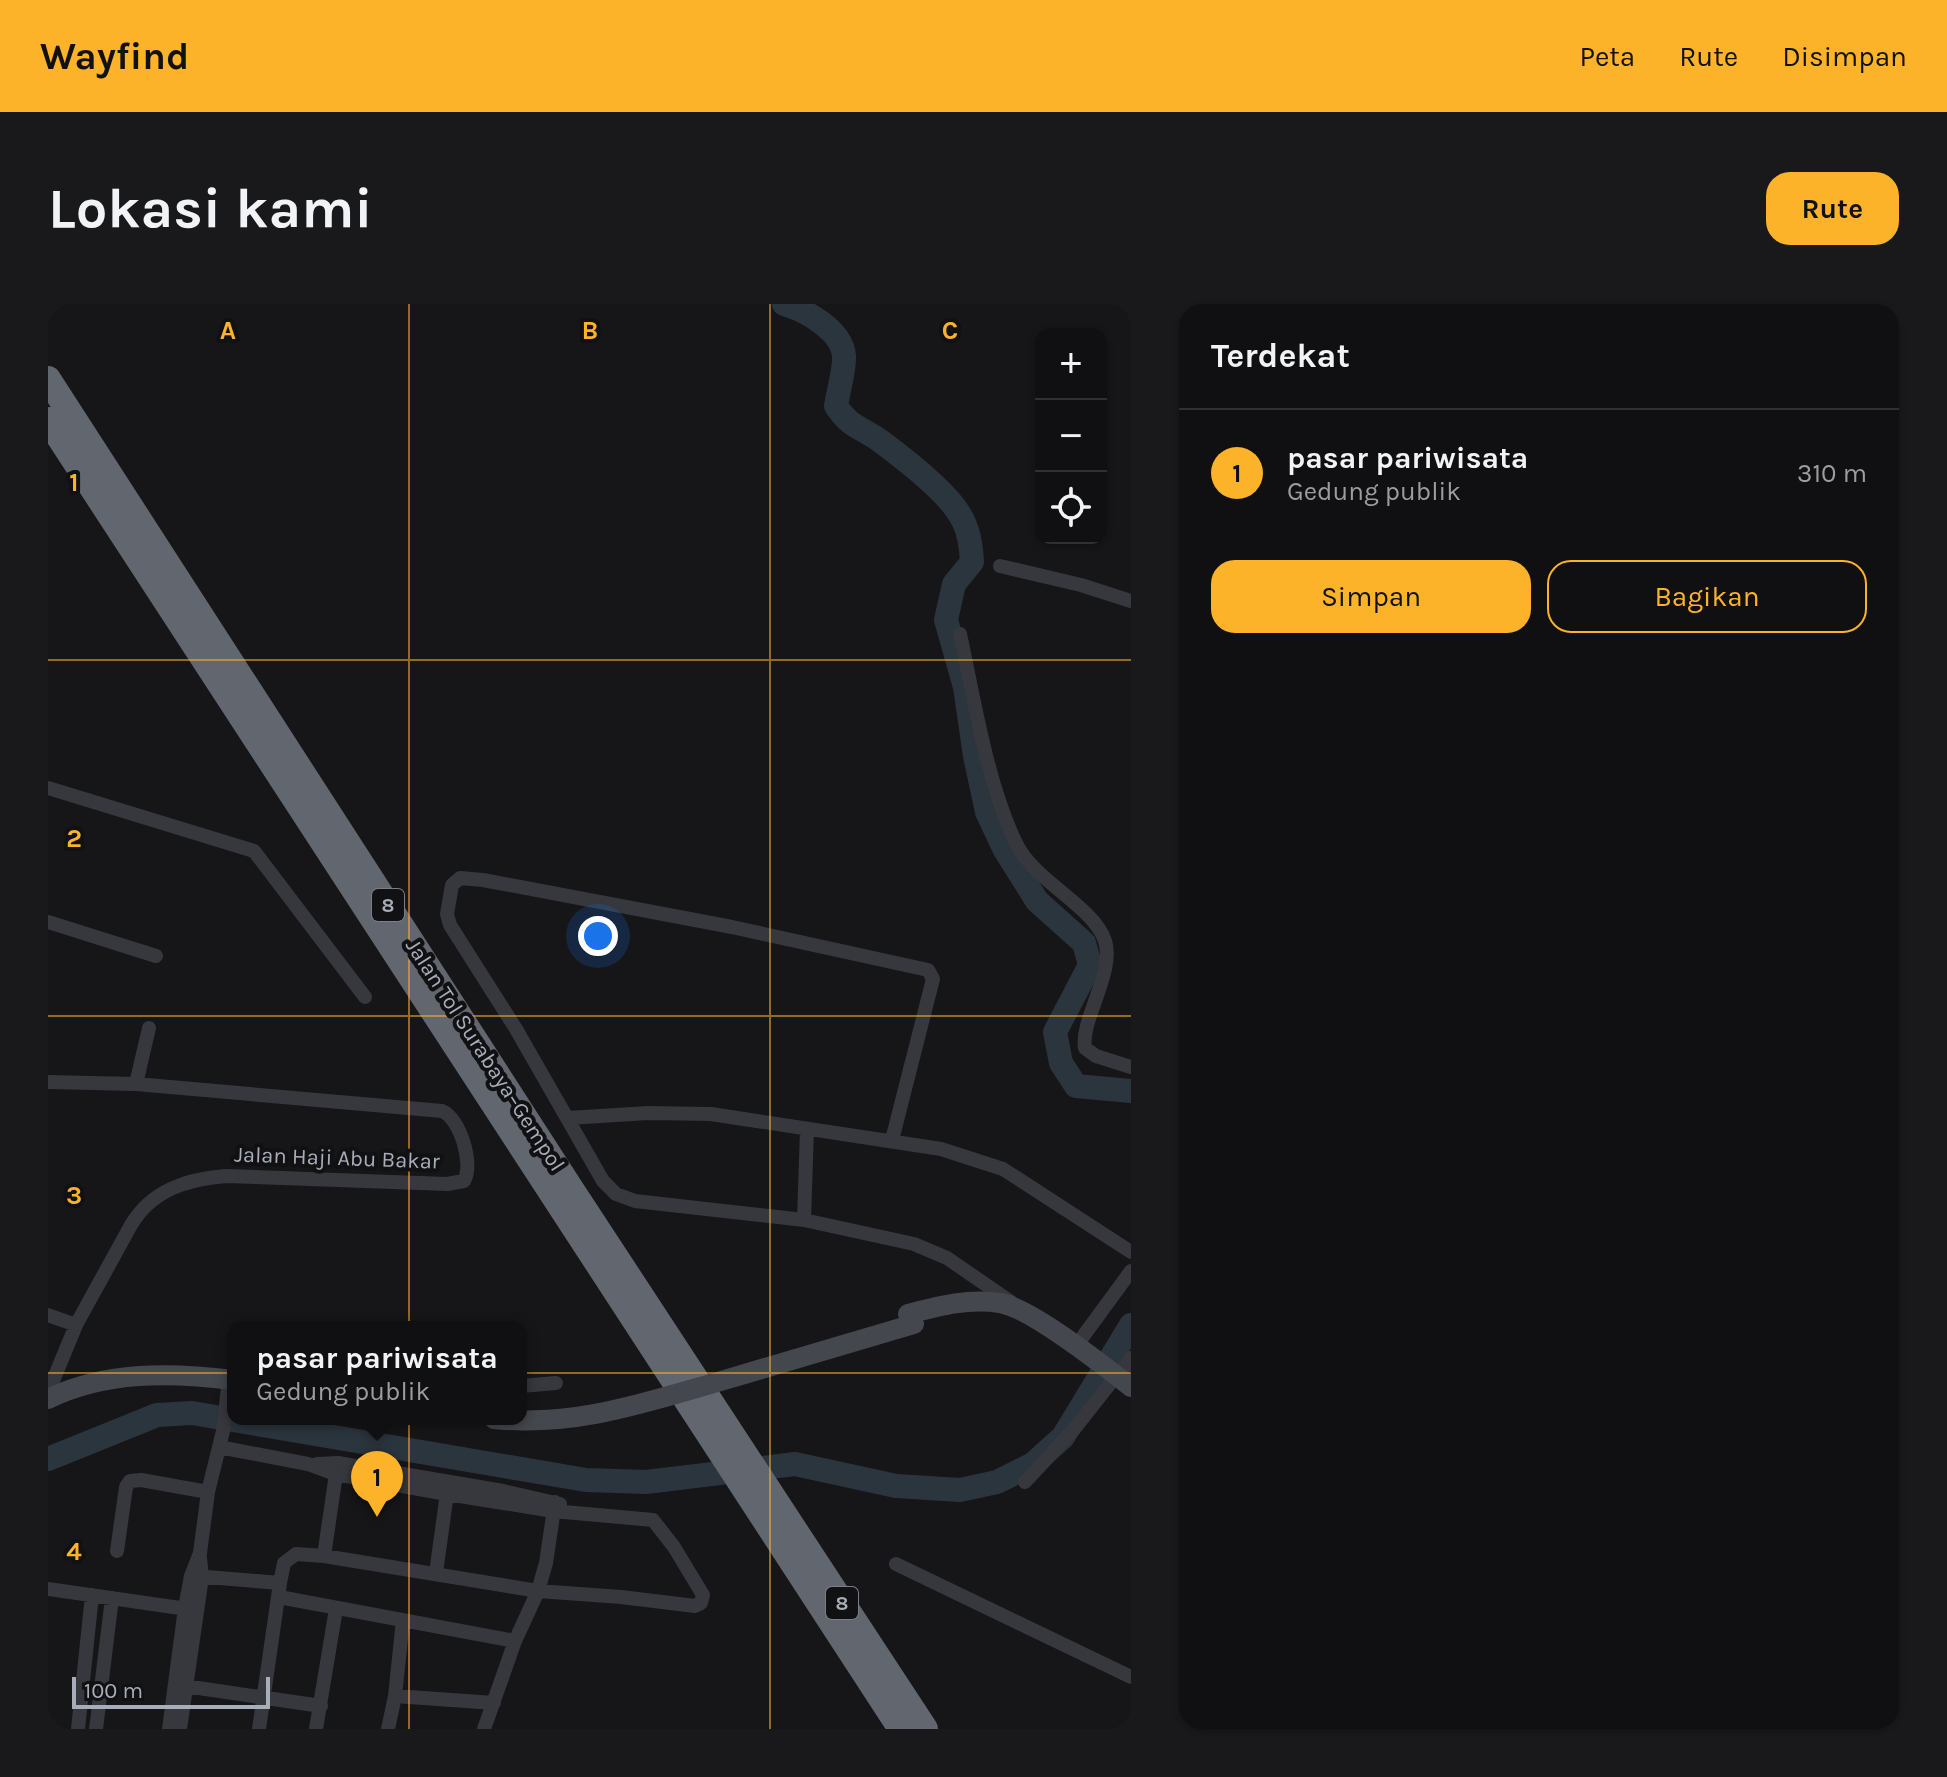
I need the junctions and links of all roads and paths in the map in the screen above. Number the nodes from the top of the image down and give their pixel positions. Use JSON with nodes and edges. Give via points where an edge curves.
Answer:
{"nodes":[{"id":1,"x":48,"y":379,"type":"edge"},
{"id":2,"x":48,"y":420,"type":"edge"},
{"id":3,"x":1000,"y":566,"type":"dead end"},
{"id":4,"x":1131,"y":601,"type":"edge"},
{"id":5,"x":960,"y":634,"type":"dead end"},
{"id":6,"x":48,"y":788,"type":"edge"},
{"id":7,"x":48,"y":922,"type":"edge"},
{"id":8,"x":156,"y":956,"type":"dead end"},
{"id":9,"x":365,"y":997,"type":"dead end"},
{"id":10,"x":149,"y":1028,"type":"dead end"},
{"id":11,"x":1131,"y":1067,"type":"edge"},
{"id":12,"x":48,"y":1082,"type":"edge"},
{"id":13,"x":136,"y":1084,"type":"junction"},
{"id":14,"x":568,"y":1118,"type":"junction"},
{"id":15,"x":807,"y":1133,"type":"junction"},
{"id":16,"x":892,"y":1140,"type":"junction"},
{"id":17,"x":804,"y":1220,"type":"junction"},
{"id":18,"x":1131,"y":1252,"type":"edge"},
{"id":19,"x":1131,"y":1271,"type":"edge"},
{"id":20,"x":1021,"y":1310,"type":"junction"},
{"id":21,"x":48,"y":1315,"type":"edge"},
{"id":22,"x":911,"y":1319,"type":"junction"},
{"id":23,"x":76,"y":1325,"type":"junction"},
{"id":24,"x":1077,"y":1347,"type":"junction"},
{"id":25,"x":1131,"y":1358,"type":"edge"},
{"id":26,"x":1119,"y":1377,"type":"edge"},
{"id":27,"x":227,"y":1383,"type":"edge"},
{"id":28,"x":556,"y":1383,"type":"dead end"},
{"id":29,"x":527,"y":1385,"type":"edge"},
{"id":30,"x":48,"y":1396,"type":"edge"},
{"id":31,"x":227,"y":1404,"type":"edge"},
{"id":32,"x":527,"y":1410,"type":"edge"},
{"id":33,"x":527,"y":1422,"type":"edge"},
{"id":34,"x":720,"y":1434,"type":"junction"},
{"id":35,"x":219,"y":1447,"type":"junction"},
{"id":36,"x":336,"y":1469,"type":"junction"},
{"id":37,"x":750,"y":1481,"type":"junction"},
{"id":38,"x":1025,"y":1482,"type":"dead end"},
{"id":39,"x":448,"y":1488,"type":"junction"},
{"id":40,"x":208,"y":1492,"type":"junction"},
{"id":41,"x":554,"y":1506,"type":"junction"},
{"id":42,"x":117,"y":1551,"type":"dead end"},
{"id":43,"x":324,"y":1556,"type":"junction"},
{"id":44,"x":896,"y":1564,"type":"dead end"},
{"id":45,"x":436,"y":1573,"type":"junction"},
{"id":46,"x":197,"y":1576,"type":"junction"},
{"id":47,"x":48,"y":1589,"type":"edge"},
{"id":48,"x":279,"y":1590,"type":"junction"},
{"id":49,"x":538,"y":1591,"type":"junction"},
{"id":50,"x":92,"y":1595,"type":"junction"},
{"id":51,"x":112,"y":1598,"type":"junction"},
{"id":52,"x":190,"y":1609,"type":"junction"},
{"id":53,"x":336,"y":1609,"type":"junction"},
{"id":54,"x":403,"y":1620,"type":"junction"},
{"id":55,"x":515,"y":1641,"type":"junction"},
{"id":56,"x":1131,"y":1677,"type":"edge"},
{"id":57,"x":179,"y":1685,"type":"junction"},
{"id":58,"x":83,"y":1689,"type":"junction"},
{"id":59,"x":100,"y":1692,"type":"junction"},
{"id":60,"x":395,"y":1696,"type":"junction"},
{"id":61,"x":264,"y":1697,"type":"junction"},
{"id":62,"x":494,"y":1703,"type":"junction"},
{"id":63,"x":321,"y":1706,"type":"junction"},
{"id":64,"x":78,"y":1729,"type":"edge"},
{"id":65,"x":96,"y":1729,"type":"edge"},
{"id":66,"x":169,"y":1729,"type":"edge"},
{"id":67,"x":180,"y":1729,"type":"edge"},
{"id":68,"x":259,"y":1729,"type":"edge"},
{"id":69,"x":316,"y":1729,"type":"edge"},
{"id":70,"x":388,"y":1729,"type":"edge"},
{"id":71,"x":484,"y":1729,"type":"edge"},
{"id":72,"x":901,"y":1729,"type":"edge"},
{"id":73,"x":925,"y":1729,"type":"edge"}],
"edges":[{"from":1,"to":34,"type":"highway","name":"Jalan Tol Surabaya–Gempol","number":"8"},
{"from":2,"to":34,"type":"highway","name":"Jalan Tol Surabaya–Gempol","number":"8"},
{"from":3,"to":4,"type":"street"},
{"from":5,"to":11,"type":"street","via":[[997,793],[1019,848],[1100,931],[1106,944],[1085,1048]]},
{"from":6,"to":9,"type":"street","via":[[254,851]]},
{"from":7,"to":8,"type":"street"},
{"from":10,"to":13,"type":"street"},
{"from":12,"to":13,"type":"street","name":"Jalan Haji Abu Bakar"},
{"from":13,"to":23,"type":"street","name":"Jalan Haji Abu Bakar","via":[[442,1111],[457,1127],[467,1176],[447,1184],[226,1176],[175,1187],[140,1210]]},
{"from":14,"to":15,"type":"street","via":[[711,1114]]},
{"from":14,"to":16,"type":"street","via":[[450,925],[452,885],[458,879],[732,927],[928,970],[931,990]]},
{"from":14,"to":17,"type":"street","via":[[603,1181],[622,1197]]},
{"from":15,"to":16,"type":"street"},
{"from":15,"to":17,"type":"street"},
{"from":16,"to":18,"type":"street","via":[[1003,1169]]},
{"from":17,"to":20,"type":"street","via":[[931,1251]]},
{"from":19,"to":24,"type":"street"},
{"from":20,"to":22,"type":"street","via":[[999,1303],[960,1302]]},
{"from":20,"to":24,"type":"street"},
{"from":21,"to":23,"type":"street"},
{"from":22,"to":32,"type":"street","via":[[588,1405]]},
{"from":22,"to":33,"type":"street","bridge":true,"via":[[629,1407]]},
{"from":23,"to":30,"type":"street","name":"Jalan Haji Abu Bakar"},
{"from":24,"to":26,"type":"street"},
{"from":25,"to":26,"type":"street"},
{"from":26,"to":38,"type":"street"},
{"from":27,"to":30,"type":"street","via":[[154,1375],[113,1378]]},
{"from":28,"to":29,"type":"street"},
{"from":31,"to":35,"type":"street"},
{"from":34,"to":37,"type":"highway","name":"Jalan Tol Surabaya–Gempol","number":"8"},
{"from":35,"to":36,"type":"street"},
{"from":35,"to":40,"type":"street"},
{"from":36,"to":39,"type":"street"},
{"from":36,"to":43,"type":"street"},
{"from":37,"to":72,"type":"highway","name":"Jalan Tol Surabaya–Gempol","number":"8"},
{"from":37,"to":73,"type":"highway","name":"Jalan Tol Surabaya–Gempol","number":"8"},
{"from":39,"to":41,"type":"street"},
{"from":39,"to":45,"type":"street"},
{"from":40,"to":42,"type":"street","via":[[130,1481]]},
{"from":40,"to":46,"type":"street"},
{"from":41,"to":49,"type":"street"},
{"from":41,"to":49,"type":"street","via":[[655,1522],[685,1562],[703,1600],[695,1606]]},
{"from":43,"to":45,"type":"street"},
{"from":43,"to":48,"type":"street","via":[[292,1556],[284,1563]]},
{"from":44,"to":56,"type":"street"},
{"from":45,"to":49,"type":"street"},
{"from":46,"to":48,"type":"street"},
{"from":46,"to":52,"type":"street"},
{"from":47,"to":50,"type":"street"},
{"from":48,"to":53,"type":"street"},
{"from":48,"to":61,"type":"street"},
{"from":49,"to":55,"type":"street"},
{"from":50,"to":51,"type":"street"},
{"from":50,"to":58,"type":"street"},
{"from":51,"to":52,"type":"street"},
{"from":51,"to":59,"type":"street"},
{"from":52,"to":57,"type":"street"},
{"from":53,"to":54,"type":"street"},
{"from":53,"to":63,"type":"street"},
{"from":54,"to":55,"type":"street"},
{"from":54,"to":60,"type":"street"},
{"from":55,"to":62,"type":"street"},
{"from":57,"to":61,"type":"street"},
{"from":57,"to":66,"type":"street"},
{"from":57,"to":67,"type":"street"},
{"from":58,"to":59,"type":"street"},
{"from":58,"to":64,"type":"street"},
{"from":59,"to":65,"type":"street"},
{"from":60,"to":62,"type":"street"},
{"from":60,"to":70,"type":"street"},
{"from":61,"to":63,"type":"street"},
{"from":61,"to":68,"type":"street"},
{"from":62,"to":71,"type":"street"},
{"from":63,"to":69,"type":"street"}]}
